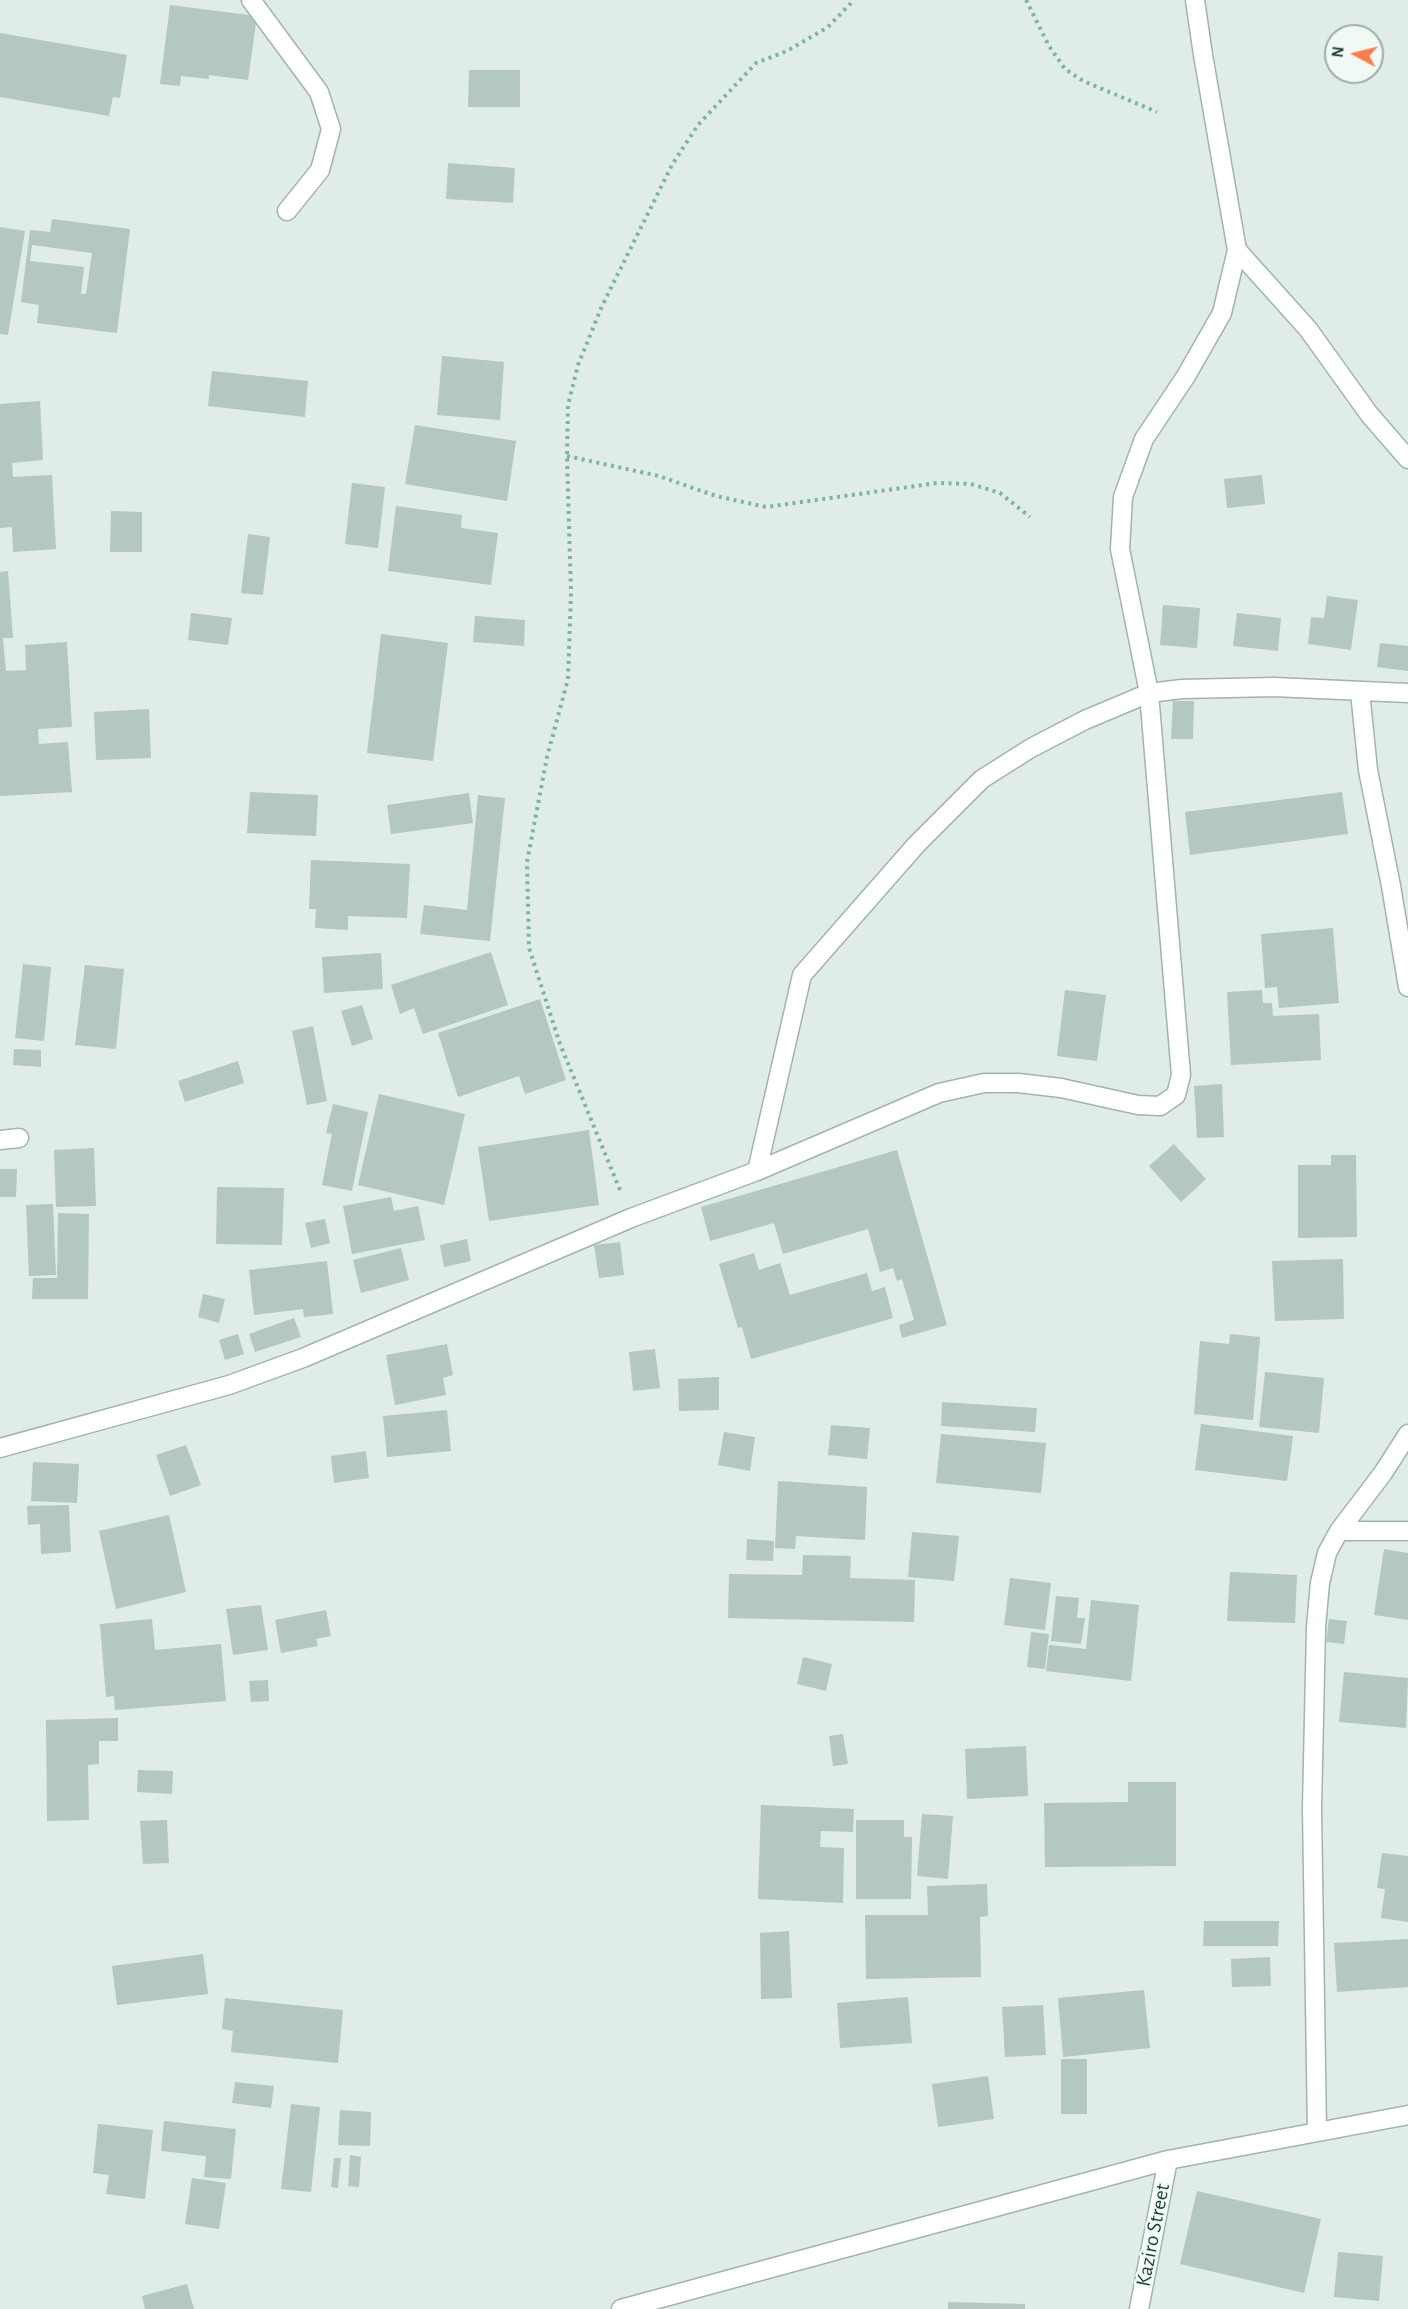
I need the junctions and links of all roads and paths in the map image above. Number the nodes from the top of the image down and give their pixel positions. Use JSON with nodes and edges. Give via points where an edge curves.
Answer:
{"nodes":[{"id":1,"x":251,"y":0,"type":"edge"},
{"id":2,"x":854,"y":0,"type":"edge"},
{"id":3,"x":1026,"y":0,"type":"edge"},
{"id":4,"x":1195,"y":0,"type":"edge"},
{"id":5,"x":1156,"y":112,"type":"dead end"},
{"id":6,"x":287,"y":211,"type":"dead end"},
{"id":7,"x":1237,"y":250,"type":"junction"},
{"id":8,"x":567,"y":456,"type":"junction"},
{"id":9,"x":1408,"y":459,"type":"edge"},
{"id":10,"x":1030,"y":517,"type":"dead end"},
{"id":11,"x":1359,"y":692,"type":"junction"},
{"id":12,"x":1149,"y":693,"type":"junction"},
{"id":13,"x":1408,"y":693,"type":"edge"},
{"id":14,"x":1408,"y":987,"type":"edge"},
{"id":15,"x":19,"y":1138,"type":"dead end"},
{"id":16,"x":0,"y":1140,"type":"edge"},
{"id":17,"x":757,"y":1171,"type":"junction"},
{"id":18,"x":631,"y":1218,"type":"junction"},
{"id":19,"x":1408,"y":1434,"type":"edge"},
{"id":20,"x":0,"y":1448,"type":"edge"},
{"id":21,"x":1339,"y":1531,"type":"junction"},
{"id":22,"x":1408,"y":1532,"type":"edge"},
{"id":23,"x":1408,"y":2115,"type":"edge"},
{"id":24,"x":1317,"y":2132,"type":"junction"},
{"id":25,"x":1168,"y":2160,"type":"junction"},
{"id":26,"x":621,"y":2309,"type":"edge"},
{"id":27,"x":1139,"y":2309,"type":"edge"}],
"edges":[{"from":1,"to":6,"type":"street","via":[[319,92],[331,129],[320,170]]},
{"from":2,"to":8,"type":"path","via":[[828,27],[787,51],[756,63],[698,125],[673,163],[602,306],[578,365],[568,405]]},
{"from":3,"to":5,"type":"path","via":[[1065,69],[1083,81]]},
{"from":4,"to":7,"type":"street"},
{"from":7,"to":9,"type":"street","via":[[1308,328],[1369,414]]},
{"from":7,"to":12,"type":"street","via":[[1222,313],[1144,439],[1122,497],[1120,549]]},
{"from":8,"to":10,"type":"path","via":[[660,476],[716,496],[766,507],[937,483],[970,484],[1000,493]]},
{"from":8,"to":18,"type":"path","via":[[572,593],[568,679],[547,757],[527,862],[529,948],[560,1044]]},
{"from":11,"to":12,"type":"street","via":[[1274,687]]},
{"from":11,"to":13,"type":"street"},
{"from":11,"to":14,"type":"street","via":[[1368,770]]},
{"from":12,"to":17,"type":"street","via":[[1085,720],[982,779],[916,845],[802,975]]},
{"from":12,"to":17,"type":"street","via":[[1181,1075],[1176,1095],[1160,1106],[1138,1105],[1061,1088],[984,1083],[939,1093]]},
{"from":15,"to":16,"type":"street"},
{"from":17,"to":18,"type":"street"},
{"from":18,"to":20,"type":"street","via":[[229,1385]]},
{"from":19,"to":21,"type":"street"},
{"from":21,"to":22,"type":"street"},
{"from":21,"to":24,"type":"street","via":[[1320,1583],[1316,1627],[1312,1808]]},
{"from":23,"to":24,"type":"street"},
{"from":24,"to":25,"type":"street"},
{"from":25,"to":26,"type":"street"},
{"from":25,"to":27,"type":"street","name":"Kaziro Street"}]}
